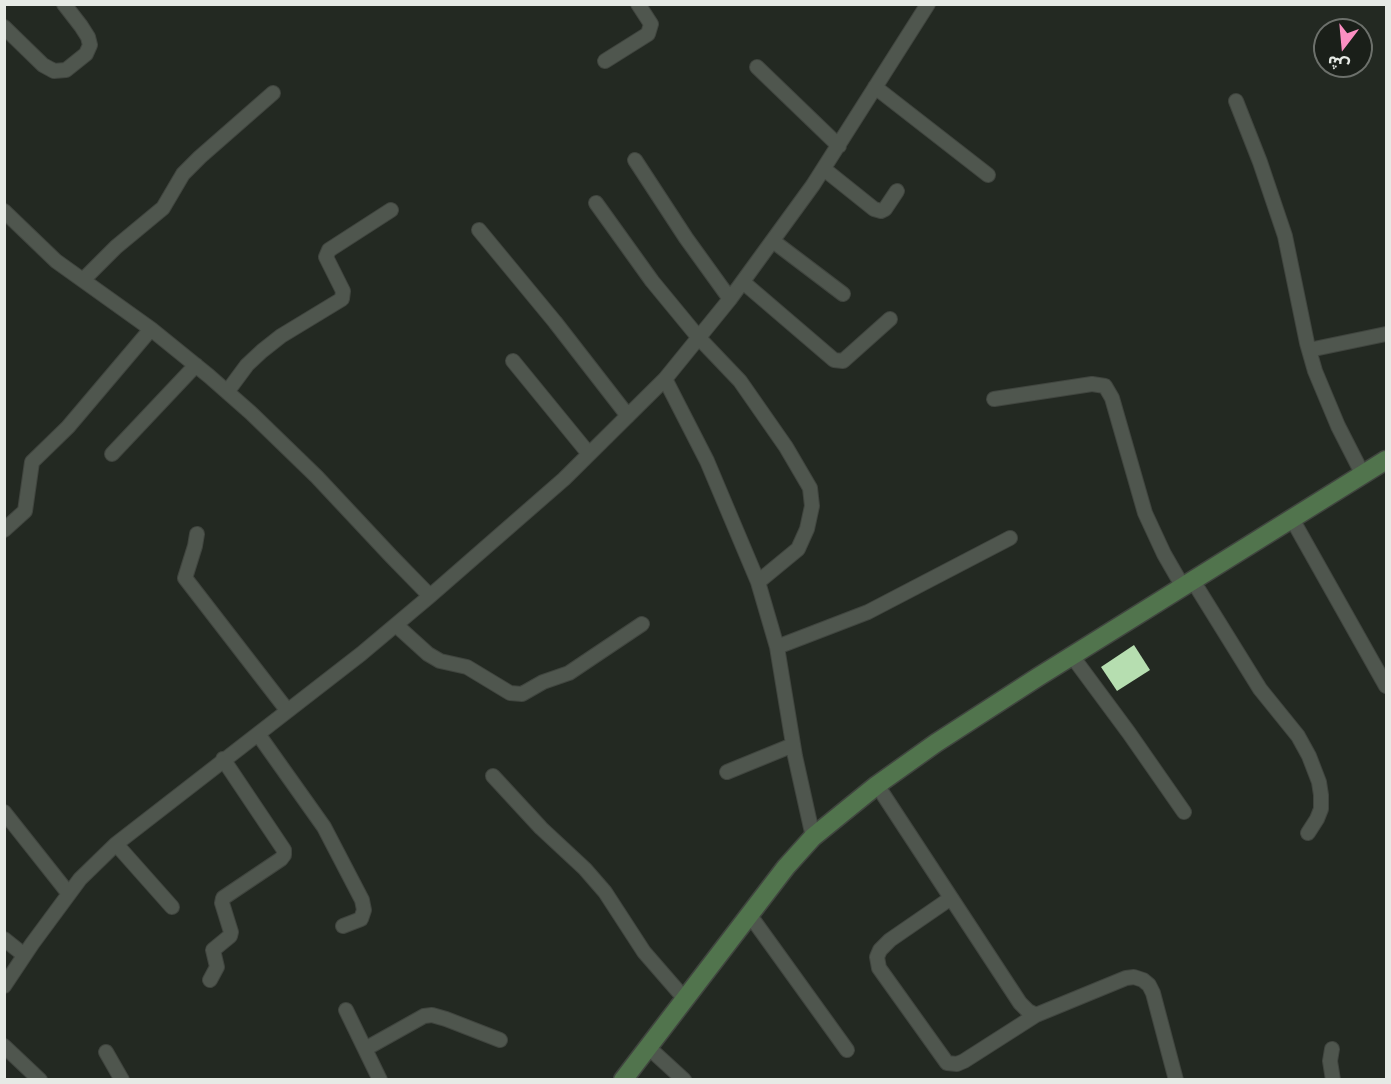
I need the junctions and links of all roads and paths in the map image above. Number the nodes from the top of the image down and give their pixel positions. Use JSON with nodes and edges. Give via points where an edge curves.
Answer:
{"nodes":[{"id":1,"x":64,"y":4,"type":"edge"},
{"id":2,"x":638,"y":4,"type":"edge"},
{"id":3,"x":928,"y":4,"type":"edge"},
{"id":4,"x":4,"y":27,"type":"edge"},
{"id":5,"x":605,"y":61,"type":"dead end"},
{"id":6,"x":757,"y":67,"type":"dead end"},
{"id":7,"x":875,"y":87,"type":"junction"},
{"id":8,"x":273,"y":93,"type":"dead end"},
{"id":9,"x":1236,"y":100,"type":"dead end"},
{"id":10,"x":839,"y":146,"type":"junction"},
{"id":11,"x":635,"y":160,"type":"dead end"},
{"id":12,"x":824,"y":169,"type":"junction"},
{"id":13,"x":988,"y":175,"type":"dead end"},
{"id":14,"x":897,"y":191,"type":"dead end"},
{"id":15,"x":596,"y":204,"type":"dead end"},
{"id":16,"x":391,"y":210,"type":"dead end"},
{"id":17,"x":4,"y":211,"type":"edge"},
{"id":18,"x":478,"y":230,"type":"dead end"},
{"id":19,"x":773,"y":241,"type":"junction"},
{"id":20,"x":83,"y":280,"type":"junction"},
{"id":21,"x":743,"y":282,"type":"junction"},
{"id":22,"x":843,"y":294,"type":"dead end"},
{"id":23,"x":730,"y":299,"type":"junction"},
{"id":24,"x":890,"y":320,"type":"dead end"},
{"id":25,"x":151,"y":330,"type":"junction"},
{"id":26,"x":1386,"y":334,"type":"edge"},
{"id":27,"x":699,"y":338,"type":"junction"},
{"id":28,"x":1309,"y":350,"type":"junction"},
{"id":29,"x":513,"y":362,"type":"dead end"},
{"id":30,"x":196,"y":365,"type":"junction"},
{"id":31,"x":665,"y":379,"type":"junction"},
{"id":32,"x":227,"y":392,"type":"junction"},
{"id":33,"x":994,"y":399,"type":"dead end"},
{"id":34,"x":628,"y":416,"type":"junction"},
{"id":35,"x":112,"y":454,"type":"dead end"},
{"id":36,"x":590,"y":454,"type":"junction"},
{"id":37,"x":1386,"y":460,"type":"edge"},
{"id":38,"x":1363,"y":475,"type":"junction"},
{"id":39,"x":1292,"y":519,"type":"junction"},
{"id":40,"x":4,"y":530,"type":"edge"},
{"id":41,"x":197,"y":534,"type":"dead end"},
{"id":42,"x":1010,"y":538,"type":"dead end"},
{"id":43,"x":759,"y":582,"type":"junction"},
{"id":44,"x":1188,"y":584,"type":"junction"},
{"id":45,"x":430,"y":596,"type":"junction"},
{"id":46,"x":642,"y":624,"type":"dead end"},
{"id":47,"x":396,"y":625,"type":"junction"},
{"id":48,"x":777,"y":647,"type":"junction"},
{"id":49,"x":1072,"y":656,"type":"junction"},
{"id":50,"x":1386,"y":686,"type":"edge"},
{"id":51,"x":287,"y":710,"type":"junction"},
{"id":52,"x":258,"y":734,"type":"junction"},
{"id":53,"x":793,"y":745,"type":"junction"},
{"id":54,"x":223,"y":759,"type":"junction"},
{"id":55,"x":727,"y":772,"type":"dead end"},
{"id":56,"x":493,"y":776,"type":"dead end"},
{"id":57,"x":877,"y":785,"type":"junction"},
{"id":58,"x":4,"y":812,"type":"edge"},
{"id":59,"x":1184,"y":812,"type":"dead end"},
{"id":60,"x":1308,"y":833,"type":"dead end"},
{"id":61,"x":813,"y":837,"type":"junction"},
{"id":62,"x":116,"y":844,"type":"junction"},
{"id":63,"x":69,"y":894,"type":"junction"},
{"id":64,"x":951,"y":898,"type":"junction"},
{"id":65,"x":172,"y":907,"type":"dead end"},
{"id":66,"x":749,"y":914,"type":"junction"},
{"id":67,"x":343,"y":926,"type":"dead end"},
{"id":68,"x":4,"y":939,"type":"edge"},
{"id":69,"x":24,"y":955,"type":"junction"},
{"id":70,"x":210,"y":980,"type":"dead end"},
{"id":71,"x":5,"y":985,"type":"edge"},
{"id":72,"x":684,"y":998,"type":"junction"},
{"id":73,"x":346,"y":1010,"type":"dead end"},
{"id":74,"x":1036,"y":1015,"type":"junction"},
{"id":75,"x":500,"y":1040,"type":"dead end"},
{"id":76,"x":4,"y":1046,"type":"edge"},
{"id":77,"x":648,"y":1047,"type":"junction"},
{"id":78,"x":1332,"y":1048,"type":"dead end"},
{"id":79,"x":365,"y":1049,"type":"junction"},
{"id":80,"x":847,"y":1050,"type":"dead end"},
{"id":81,"x":106,"y":1052,"type":"dead end"},
{"id":82,"x":40,"y":1080,"type":"edge"},
{"id":83,"x":122,"y":1080,"type":"edge"},
{"id":84,"x":380,"y":1080,"type":"edge"},
{"id":85,"x":623,"y":1080,"type":"edge"},
{"id":86,"x":684,"y":1080,"type":"edge"},
{"id":87,"x":1176,"y":1080,"type":"edge"},
{"id":88,"x":1334,"y":1080,"type":"edge"}],
"edges":[{"from":1,"to":4,"type":"street","via":[[90,45],[86,54],[66,70],[54,71],[43,65]]},
{"from":2,"to":5,"type":"street","via":[[651,24],[648,34]]},
{"from":3,"to":7,"type":"street"},
{"from":6,"to":10,"type":"street"},
{"from":7,"to":10,"type":"street"},
{"from":7,"to":13,"type":"street"},
{"from":8,"to":20,"type":"street","via":[[200,157],[183,174],[163,208]]},
{"from":9,"to":28,"type":"street","via":[[1282,227]]},
{"from":10,"to":12,"type":"street"},
{"from":11,"to":23,"type":"street"},
{"from":12,"to":14,"type":"street","via":[[874,209],[885,209]]},
{"from":12,"to":19,"type":"street"},
{"from":15,"to":27,"type":"street"},
{"from":16,"to":32,"type":"street","via":[[329,250],[326,257],[343,291],[342,299],[262,351]]},
{"from":17,"to":20,"type":"street","via":[[56,261]]},
{"from":18,"to":34,"type":"street"},
{"from":19,"to":21,"type":"street"},
{"from":19,"to":22,"type":"street"},
{"from":20,"to":25,"type":"street"},
{"from":21,"to":23,"type":"street"},
{"from":21,"to":24,"type":"street","via":[[834,360],[843,361]]},
{"from":23,"to":27,"type":"street"},
{"from":25,"to":30,"type":"street"},
{"from":25,"to":40,"type":"street","via":[[68,427],[32,462],[25,512]]},
{"from":26,"to":28,"type":"street"},
{"from":27,"to":31,"type":"street"},
{"from":27,"to":43,"type":"street","via":[[740,381],[810,488],[812,506],[798,549]]},
{"from":28,"to":38,"type":"street","via":[[1325,397]]},
{"from":29,"to":36,"type":"street"},
{"from":30,"to":32,"type":"street"},
{"from":30,"to":35,"type":"street"},
{"from":31,"to":34,"type":"street"},
{"from":31,"to":43,"type":"street"},
{"from":32,"to":45,"type":"street","via":[[318,477]]},
{"from":33,"to":44,"type":"street","via":[[1092,384],[1105,386],[1112,398],[1145,513],[1164,554]]},
{"from":34,"to":36,"type":"street"},
{"from":36,"to":45,"type":"street"},
{"from":37,"to":38,"type":"main road"},
{"from":38,"to":39,"type":"main road"},
{"from":39,"to":44,"type":"main road"},
{"from":39,"to":50,"type":"street"},
{"from":41,"to":51,"type":"street","via":[[185,578]]},
{"from":42,"to":48,"type":"street","via":[[868,612]]},
{"from":43,"to":48,"type":"street"},
{"from":44,"to":49,"type":"main road"},
{"from":44,"to":60,"type":"street","via":[[1309,756],[1321,795],[1321,809]]},
{"from":45,"to":47,"type":"street"},
{"from":46,"to":47,"type":"street","via":[[569,673],[522,694],[510,693],[467,667],[440,661]]},
{"from":47,"to":51,"type":"street"},
{"from":48,"to":53,"type":"street"},
{"from":49,"to":57,"type":"main road"},
{"from":49,"to":59,"type":"street"},
{"from":51,"to":52,"type":"street"},
{"from":52,"to":54,"type":"street"},
{"from":52,"to":67,"type":"street","via":[[324,827],[362,900],[361,919]]},
{"from":53,"to":55,"type":"street"},
{"from":53,"to":61,"type":"street"},
{"from":54,"to":62,"type":"street"},
{"from":54,"to":70,"type":"street","via":[[284,855],[223,898],[231,932],[213,950],[217,967]]},
{"from":56,"to":72,"type":"street","via":[[605,892],[644,952]]},
{"from":57,"to":61,"type":"main road"},
{"from":57,"to":64,"type":"street"},
{"from":58,"to":63,"type":"street"},
{"from":61,"to":66,"type":"main road"},
{"from":62,"to":63,"type":"street"},
{"from":62,"to":65,"type":"street"},
{"from":63,"to":69,"type":"street"},
{"from":64,"to":74,"type":"street","via":[[1020,1003]]},
{"from":64,"to":74,"type":"street","via":[[890,940],[877,957],[879,968],[947,1063],[964,1061]]},
{"from":66,"to":72,"type":"main road"},
{"from":66,"to":80,"type":"street"},
{"from":68,"to":69,"type":"street"},
{"from":69,"to":71,"type":"street"},
{"from":72,"to":77,"type":"main road"},
{"from":73,"to":79,"type":"street"},
{"from":74,"to":87,"type":"street","via":[[1126,978],[1143,980],[1153,993]]},
{"from":75,"to":79,"type":"street","via":[[432,1015]]},
{"from":76,"to":82,"type":"street"},
{"from":77,"to":85,"type":"main road"},
{"from":77,"to":86,"type":"street"},
{"from":78,"to":88,"type":"street"},
{"from":79,"to":84,"type":"street"},
{"from":81,"to":83,"type":"street"}]}
